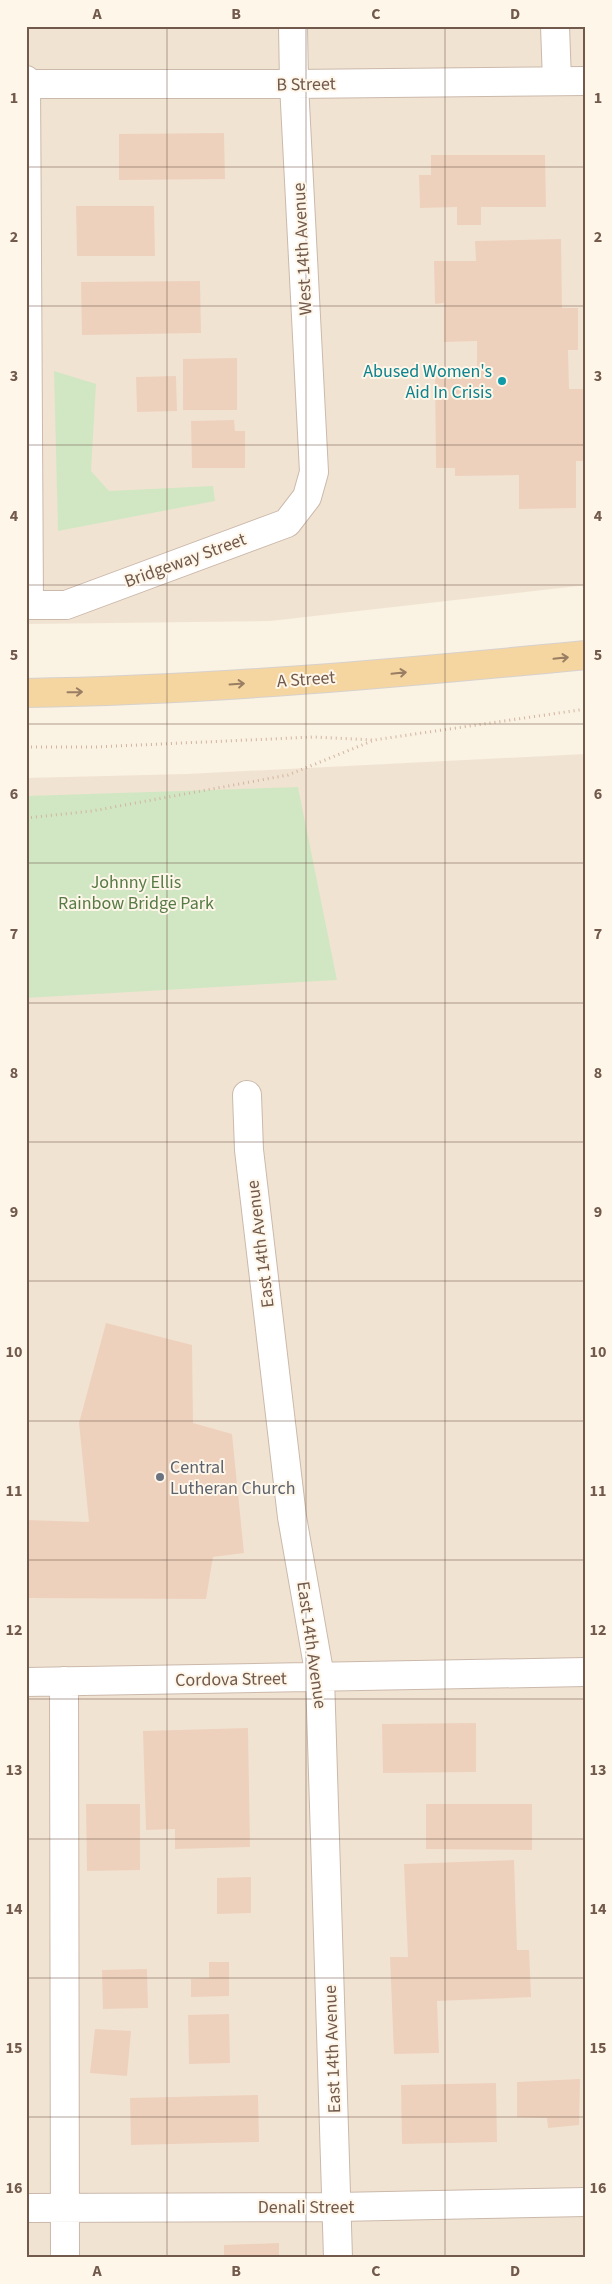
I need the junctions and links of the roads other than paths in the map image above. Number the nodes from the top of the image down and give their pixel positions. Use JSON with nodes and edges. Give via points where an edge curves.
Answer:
{"nodes":[{"id":1,"x":293,"y":26,"type":"edge"},
{"id":2,"x":555,"y":26,"type":"edge"},
{"id":3,"x":26,"y":80,"type":"edge"},
{"id":4,"x":586,"y":80,"type":"edge"},
{"id":5,"x":556,"y":81,"type":"junction"},
{"id":6,"x":26,"y":84,"type":"edge"},
{"id":7,"x":294,"y":84,"type":"junction"},
{"id":8,"x":314,"y":472,"type":"joint"},
{"id":9,"x":28,"y":605,"type":"edge"},
{"id":10,"x":586,"y":655,"type":"edge"},
{"id":11,"x":26,"y":693,"type":"edge"},
{"id":12,"x":247,"y":1096,"type":"dead end"},
{"id":13,"x":586,"y":1672,"type":"edge"},
{"id":14,"x":320,"y":1677,"type":"junction"},
{"id":15,"x":64,"y":1681,"type":"junction"},
{"id":16,"x":26,"y":1682,"type":"edge"},
{"id":17,"x":586,"y":2202,"type":"edge"},
{"id":18,"x":337,"y":2207,"type":"junction"},
{"id":19,"x":26,"y":2208,"type":"edge"},
{"id":20,"x":64,"y":2208,"type":"junction"},
{"id":21,"x":66,"y":2258,"type":"edge"},
{"id":22,"x":338,"y":2258,"type":"edge"}],
"edges":[{"from":1,"to":7,"type":"street","name":"West 14th Avenue"},
{"from":2,"to":5,"type":"street"},
{"from":3,"to":6,"type":"street"},
{"from":4,"to":5,"type":"street","name":"B Street"},
{"from":5,"to":7,"type":"street","name":"B Street"},
{"from":6,"to":7,"type":"street","name":"B Street"},
{"from":6,"to":9,"type":"street"},
{"from":7,"to":8,"type":"street","name":"West 14th Avenue"},
{"from":8,"to":9,"type":"street","name":"Bridgeway Street","via":[[307,498],[287,523],[66,605]]},
{"from":11,"to":10,"type":"main road","name":"A Street","one_way":true,"via":[[112,692],[389,674]]},
{"from":12,"to":14,"type":"street","name":"East 14th Avenue","via":[[249,1150],[292,1517]]},
{"from":13,"to":14,"type":"street","name":"Cordova Street"},
{"from":14,"to":15,"type":"street","name":"Cordova Street"},
{"from":14,"to":18,"type":"street","name":"East 14th Avenue"},
{"from":15,"to":16,"type":"street","name":"Cordova Street"},
{"from":15,"to":20,"type":"street"},
{"from":17,"to":18,"type":"street","name":"Denali Street"},
{"from":18,"to":20,"type":"street","name":"Denali Street"},
{"from":18,"to":22,"type":"street","name":"East 14th Avenue"},
{"from":19,"to":20,"type":"street","name":"Denali Street"},
{"from":20,"to":21,"type":"street"}]}
